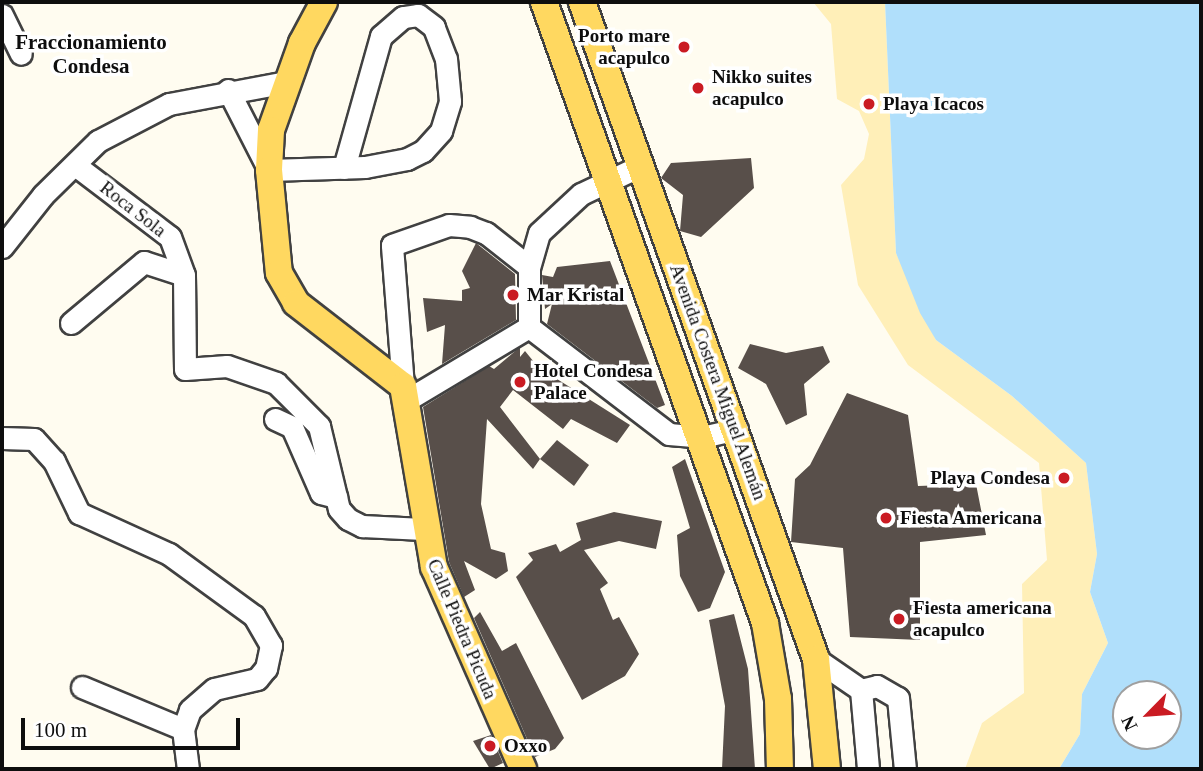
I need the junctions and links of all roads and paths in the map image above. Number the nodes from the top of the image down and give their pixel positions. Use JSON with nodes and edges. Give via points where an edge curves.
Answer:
{"nodes":[{"id":1,"x":324,"y":2,"type":"edge"},
{"id":2,"x":544,"y":2,"type":"edge"},
{"id":3,"x":582,"y":2,"type":"edge"},
{"id":4,"x":2,"y":15,"type":"edge"},
{"id":5,"x":21,"y":54,"type":"dead end"},
{"id":6,"x":286,"y":82,"type":"junction"},
{"id":7,"x":228,"y":90,"type":"junction"},
{"id":8,"x":75,"y":165,"type":"junction"},
{"id":9,"x":344,"y":167,"type":"junction"},
{"id":10,"x":638,"y":167,"type":"junction"},
{"id":11,"x":269,"y":170,"type":"junction"},
{"id":12,"x":604,"y":179,"type":"junction"},
{"id":13,"x":2,"y":247,"type":"edge"},
{"id":14,"x":529,"y":267,"type":"junction"},
{"id":15,"x":182,"y":268,"type":"junction"},
{"id":16,"x":71,"y":323,"type":"dead end"},
{"id":17,"x":528,"y":327,"type":"junction"},
{"id":18,"x":405,"y":393,"type":"junction"},
{"id":19,"x":275,"y":419,"type":"dead end"},
{"id":20,"x":737,"y":429,"type":"junction"},
{"id":21,"x":702,"y":437,"type":"junction"},
{"id":22,"x":2,"y":438,"type":"edge"},
{"id":23,"x":336,"y":498,"type":"junction"},
{"id":24,"x":424,"y":529,"type":"junction"},
{"id":25,"x":816,"y":659,"type":"junction"},
{"id":26,"x":82,"y":687,"type":"dead end"},
{"id":27,"x":861,"y":690,"type":"junction"},
{"id":28,"x":183,"y":729,"type":"junction"},
{"id":29,"x":188,"y":769,"type":"edge"},
{"id":30,"x":523,"y":769,"type":"edge"},
{"id":31,"x":780,"y":769,"type":"edge"},
{"id":32,"x":827,"y":769,"type":"edge"},
{"id":33,"x":867,"y":769,"type":"edge"},
{"id":34,"x":905,"y":769,"type":"edge"}],
"edges":[{"from":1,"to":6,"type":"main road"},
{"from":2,"to":12,"type":"main road","name":"Avenida Costera Miguel Alemán"},
{"from":3,"to":10,"type":"main road","name":"Avenida Costera Miguel Alemán"},
{"from":4,"to":5,"type":"street"},
{"from":6,"to":7,"type":"street"},
{"from":6,"to":11,"type":"main road","via":[[271,130]]},
{"from":7,"to":8,"type":"street","via":[[169,103],[98,141]]},
{"from":7,"to":11,"type":"street"},
{"from":8,"to":13,"type":"street"},
{"from":8,"to":15,"type":"street","name":"Roca Sola","via":[[170,237]]},
{"from":9,"to":9,"type":"street","via":[[407,159],[441,131],[450,102],[446,59],[434,27],[418,15],[402,18],[381,36]]},
{"from":9,"to":11,"type":"street"},
{"from":10,"to":12,"type":"street"},
{"from":10,"to":20,"type":"main road","name":"Avenida Costera Miguel Alemán"},
{"from":11,"to":18,"type":"main road","via":[[279,273],[296,303]]},
{"from":12,"to":14,"type":"street","via":[[539,233]]},
{"from":12,"to":21,"type":"main road","name":"Avenida Costera Miguel Alemán"},
{"from":14,"to":17,"type":"street"},
{"from":14,"to":18,"type":"street","name":"Calle Piedra Picuda","via":[[486,233],[470,227],[449,225],[392,245]]},
{"from":15,"to":16,"type":"street","via":[[144,262]]},
{"from":15,"to":23,"type":"street","via":[[185,369],[227,366],[276,383],[319,426]]},
{"from":17,"to":18,"type":"street"},
{"from":17,"to":21,"type":"street","via":[[634,413],[669,434]]},
{"from":18,"to":24,"type":"main road","name":"Calle Piedra Picuda"},
{"from":19,"to":23,"type":"street","via":[[292,427],[321,493]]},
{"from":20,"to":21,"type":"street"},
{"from":20,"to":25,"type":"main road","name":"Avenida Costera Miguel Alemán"},
{"from":21,"to":31,"type":"main road","name":"Avenida Costera Miguel Alemán","via":[[774,658]]},
{"from":22,"to":28,"type":"street","via":[[34,439],[54,460],[79,513],[169,554],[254,616],[271,645],[266,668],[248,683],[201,697]]},
{"from":23,"to":24,"type":"street","via":[[348,519],[362,526]]},
{"from":24,"to":30,"type":"main road","name":"Calle Piedra Picuda","via":[[433,567]]},
{"from":25,"to":27,"type":"street"},
{"from":25,"to":32,"type":"main road","name":"Avenida Costera Miguel Alemán"},
{"from":26,"to":28,"type":"street"},
{"from":27,"to":33,"type":"street"},
{"from":27,"to":34,"type":"street","via":[[877,686],[898,698]]},
{"from":28,"to":29,"type":"street"}]}
